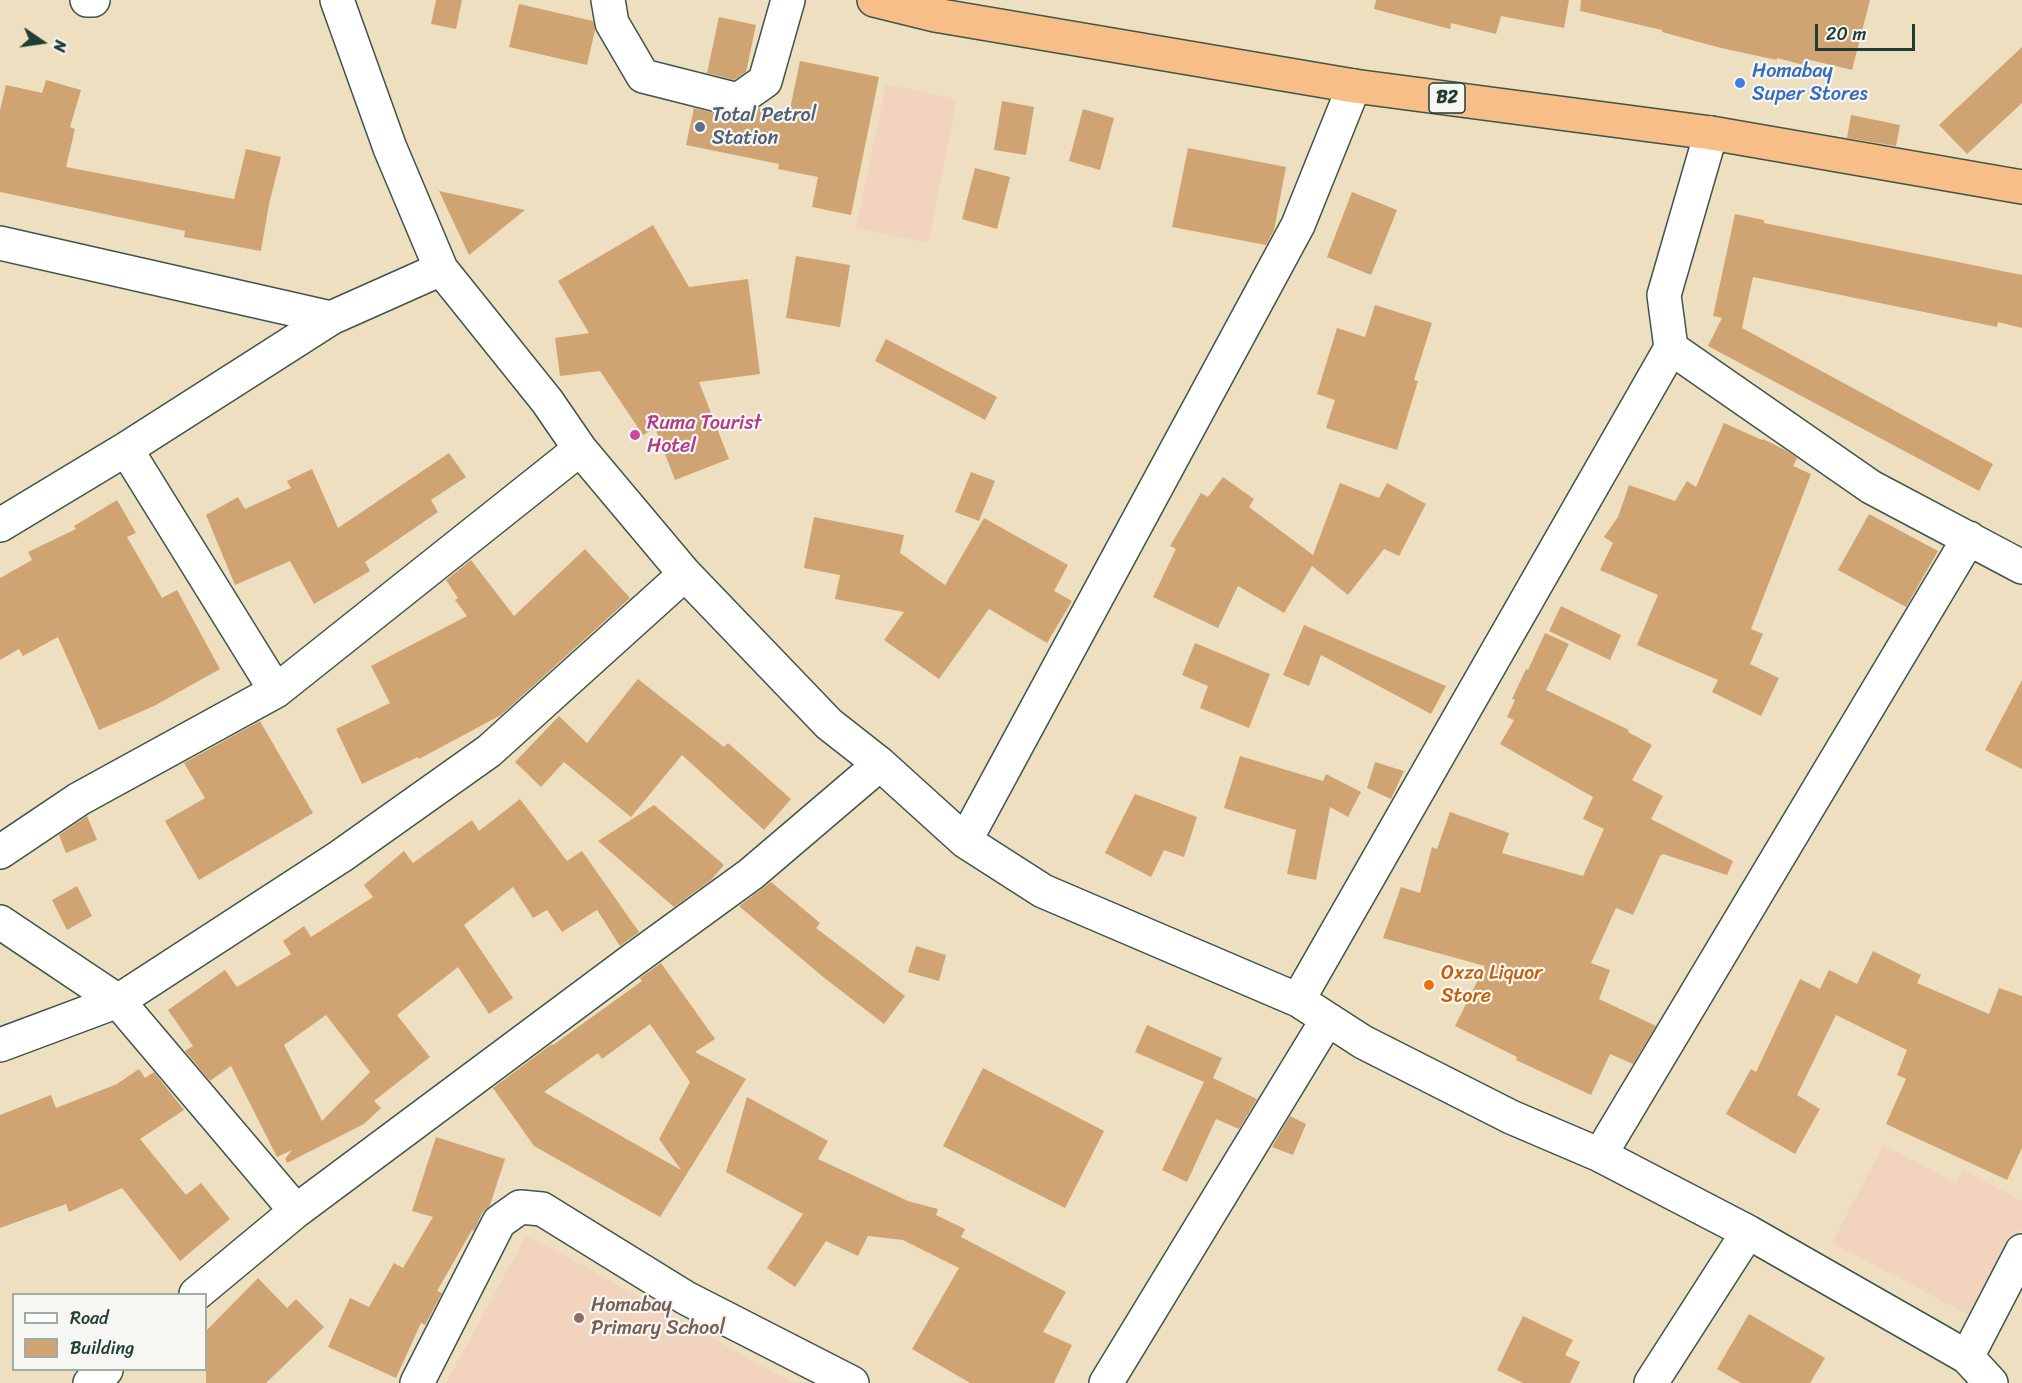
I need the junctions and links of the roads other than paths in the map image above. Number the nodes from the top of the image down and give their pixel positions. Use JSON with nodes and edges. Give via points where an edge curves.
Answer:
{"nodes":[{"id":1,"x":87,"y":0,"type":"edge"},
{"id":2,"x":93,"y":0,"type":"edge"},
{"id":3,"x":337,"y":0,"type":"edge"},
{"id":4,"x":608,"y":0,"type":"edge"},
{"id":5,"x":788,"y":0,"type":"edge"},
{"id":6,"x":874,"y":0,"type":"edge"},
{"id":7,"x":935,"y":7,"type":"edge"},
{"id":8,"x":1354,"y":86,"type":"junction"},
{"id":9,"x":1711,"y":133,"type":"junction"},
{"id":10,"x":2022,"y":187,"type":"edge"},
{"id":11,"x":0,"y":243,"type":"edge"},
{"id":12,"x":441,"y":270,"type":"junction"},
{"id":13,"x":331,"y":318,"type":"junction"},
{"id":14,"x":1671,"y":348,"type":"junction"},
{"id":15,"x":126,"y":449,"type":"junction"},
{"id":16,"x":580,"y":449,"type":"junction"},
{"id":17,"x":0,"y":525,"type":"edge"},
{"id":18,"x":1969,"y":538,"type":"junction"},
{"id":19,"x":2022,"y":567,"type":"edge"},
{"id":20,"x":685,"y":574,"type":"junction"},
{"id":21,"x":276,"y":692,"type":"junction"},
{"id":22,"x":880,"y":764,"type":"junction"},
{"id":23,"x":965,"y":841,"type":"junction"},
{"id":24,"x":0,"y":852,"type":"edge"},
{"id":25,"x":0,"y":922,"type":"edge"},
{"id":26,"x":1298,"y":1000,"type":"junction"},
{"id":27,"x":118,"y":1001,"type":"junction"},
{"id":28,"x":1327,"y":1020,"type":"junction"},
{"id":29,"x":0,"y":1045,"type":"edge"},
{"id":30,"x":1600,"y":1155,"type":"junction"},
{"id":31,"x":296,"y":1211,"type":"junction"},
{"id":32,"x":1748,"y":1232,"type":"junction"},
{"id":33,"x":2022,"y":1251,"type":"edge"},
{"id":34,"x":197,"y":1293,"type":"edge"},
{"id":35,"x":1967,"y":1357,"type":"junction"},
{"id":36,"x":105,"y":1371,"type":"edge"},
{"id":37,"x":90,"y":1383,"type":"edge"},
{"id":38,"x":417,"y":1383,"type":"edge"},
{"id":39,"x":852,"y":1383,"type":"edge"},
{"id":40,"x":1106,"y":1383,"type":"edge"},
{"id":41,"x":1651,"y":1383,"type":"edge"},
{"id":42,"x":1991,"y":1383,"type":"edge"}],
"edges":[{"from":1,"to":2,"type":"street"},
{"from":3,"to":12,"type":"street","via":[[390,148]]},
{"from":4,"to":5,"type":"street","via":[[612,23],[643,76],[738,100],[765,81]]},
{"from":6,"to":7,"type":"highway","number":"B2"},
{"from":7,"to":8,"type":"highway","number":"B2"},
{"from":8,"to":9,"type":"highway","number":"B2"},
{"from":8,"to":23,"type":"street","via":[[1298,225]]},
{"from":9,"to":10,"type":"highway","number":"B2"},
{"from":9,"to":14,"type":"street","via":[[1664,295]]},
{"from":11,"to":13,"type":"street"},
{"from":12,"to":13,"type":"street"},
{"from":12,"to":16,"type":"street","via":[[547,401]]},
{"from":13,"to":15,"type":"street"},
{"from":14,"to":18,"type":"street","via":[[1871,487]]},
{"from":14,"to":26,"type":"street"},
{"from":15,"to":17,"type":"street"},
{"from":15,"to":21,"type":"street"},
{"from":16,"to":20,"type":"street"},
{"from":16,"to":21,"type":"street"},
{"from":18,"to":19,"type":"street"},
{"from":18,"to":30,"type":"street"},
{"from":20,"to":22,"type":"street","via":[[829,724]]},
{"from":20,"to":27,"type":"street","via":[[489,751],[341,856]]},
{"from":21,"to":24,"type":"street","via":[[79,799]]},
{"from":22,"to":23,"type":"street"},
{"from":22,"to":31,"type":"street","via":[[751,874]]},
{"from":23,"to":26,"type":"street","via":[[1043,891]]},
{"from":25,"to":27,"type":"street"},
{"from":26,"to":28,"type":"street"},
{"from":27,"to":29,"type":"street"},
{"from":27,"to":31,"type":"street"},
{"from":28,"to":30,"type":"street","via":[[1511,1117]]},
{"from":28,"to":40,"type":"street"},
{"from":30,"to":32,"type":"street"},
{"from":31,"to":34,"type":"street"},
{"from":32,"to":35,"type":"street"},
{"from":32,"to":41,"type":"street"},
{"from":33,"to":35,"type":"street"},
{"from":35,"to":42,"type":"street"},
{"from":36,"to":37,"type":"street"},
{"from":38,"to":39,"type":"street","via":[[499,1222],[520,1207],[542,1209],[686,1299]]}]}
